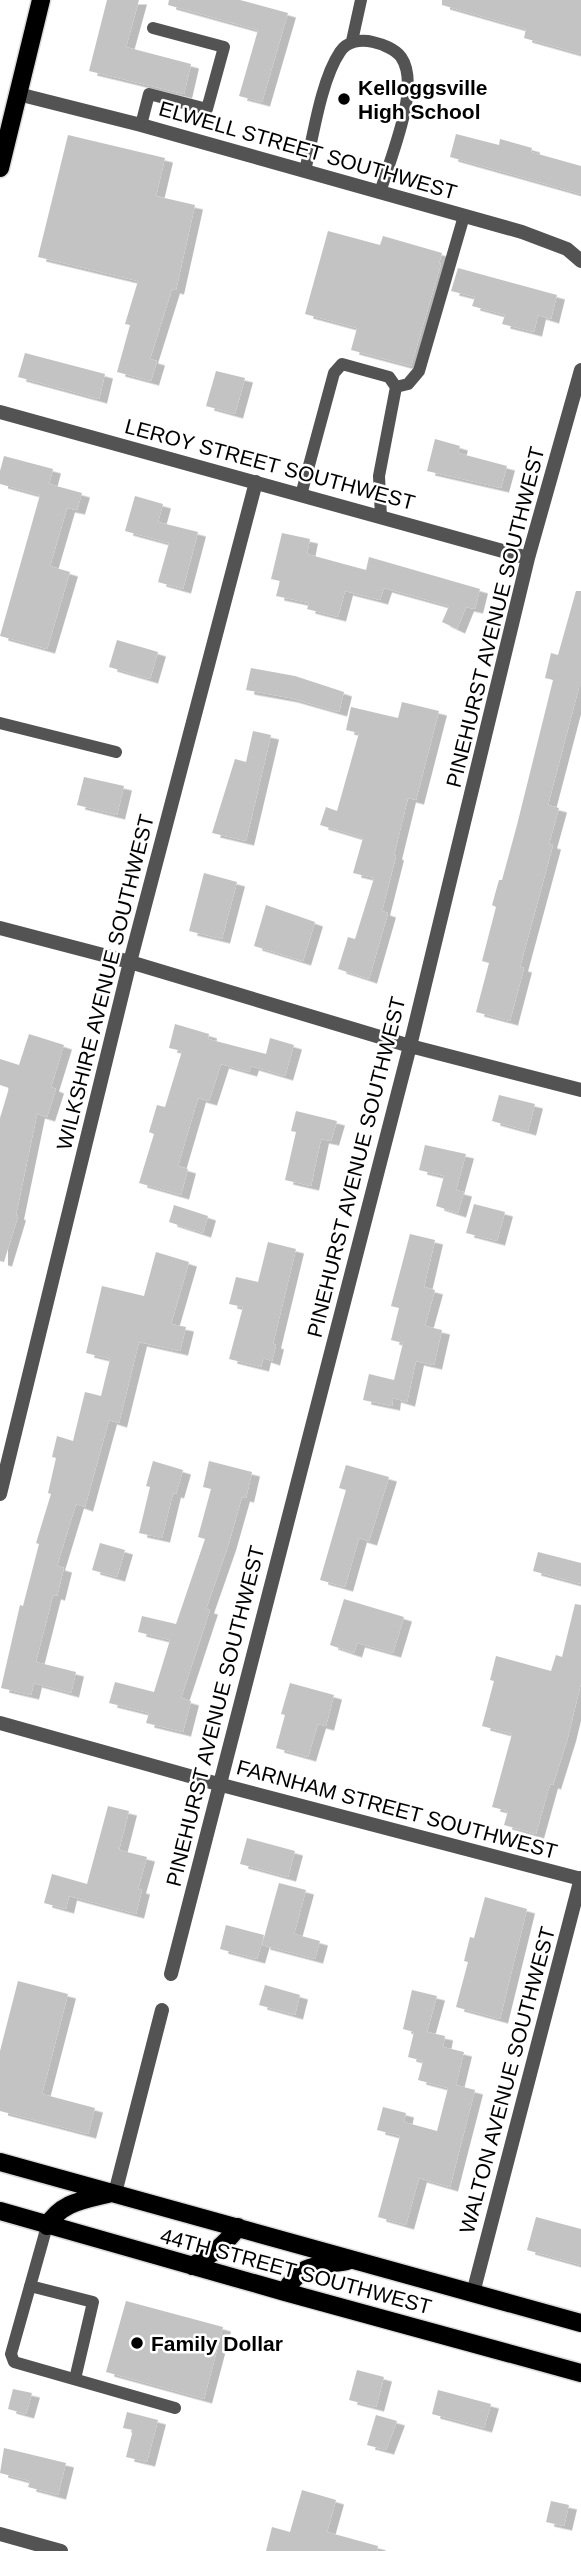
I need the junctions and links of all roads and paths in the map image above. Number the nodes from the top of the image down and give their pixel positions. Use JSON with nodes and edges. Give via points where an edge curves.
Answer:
{"nodes":[{"id":1,"x":41,"y":0,"type":"edge"},
{"id":2,"x":361,"y":0,"type":"edge"},
{"id":3,"x":153,"y":28,"type":"dead end"},
{"id":4,"x":352,"y":41,"type":"junction"},
{"id":5,"x":18,"y":94,"type":"junction"},
{"id":6,"x":141,"y":125,"type":"junction"},
{"id":7,"x":0,"y":169,"type":"edge"},
{"id":8,"x":305,"y":171,"type":"junction"},
{"id":9,"x":380,"y":193,"type":"junction"},
{"id":10,"x":464,"y":216,"type":"junction"},
{"id":11,"x":581,"y":261,"type":"edge"},
{"id":12,"x":581,"y":370,"type":"edge"},
{"id":13,"x":396,"y":387,"type":"junction"},
{"id":14,"x":0,"y":412,"type":"edge"},
{"id":15,"x":574,"y":419,"type":"edge"},
{"id":16,"x":256,"y":482,"type":"junction"},
{"id":17,"x":301,"y":495,"type":"junction"},
{"id":18,"x":381,"y":517,"type":"junction"},
{"id":19,"x":528,"y":558,"type":"junction"},
{"id":20,"x":0,"y":723,"type":"edge"},
{"id":21,"x":116,"y":752,"type":"dead end"},
{"id":22,"x":0,"y":928,"type":"edge"},
{"id":23,"x":130,"y":962,"type":"junction"},
{"id":24,"x":410,"y":1046,"type":"junction"},
{"id":25,"x":581,"y":1090,"type":"edge"},
{"id":26,"x":0,"y":1494,"type":"edge"},
{"id":27,"x":0,"y":1723,"type":"edge"},
{"id":28,"x":218,"y":1784,"type":"junction"},
{"id":29,"x":581,"y":1879,"type":"edge"},
{"id":30,"x":171,"y":1974,"type":"dead end"},
{"id":31,"x":162,"y":2010,"type":"dead end"},
{"id":32,"x":0,"y":2162,"type":"edge"},
{"id":33,"x":115,"y":2193,"type":"junction"},
{"id":34,"x":0,"y":2211,"type":"edge"},
{"id":35,"x":47,"y":2226,"type":"junction"},
{"id":36,"x":238,"y":2227,"type":"junction"},
{"id":37,"x":354,"y":2259,"type":"junction"},
{"id":38,"x":192,"y":2266,"type":"junction"},
{"id":39,"x":30,"y":2286,"type":"junction"},
{"id":40,"x":285,"y":2292,"type":"junction"},
{"id":41,"x":473,"y":2293,"type":"junction"},
{"id":42,"x":581,"y":2323,"type":"edge"},
{"id":43,"x":581,"y":2372,"type":"edge"},
{"id":44,"x":75,"y":2379,"type":"junction"},
{"id":45,"x":175,"y":2408,"type":"dead end"},
{"id":46,"x":0,"y":2534,"type":"edge"},
{"id":47,"x":61,"y":2551,"type":"edge"}],
"edges":[{"from":1,"to":5,"type":"main road"},
{"from":2,"to":4,"type":"lane"},
{"from":3,"to":6,"type":"lane","via":[[224,47],[207,109],[149,94]]},
{"from":4,"to":8,"type":"lane","via":[[341,50],[328,76]]},
{"from":4,"to":9,"type":"lane","via":[[388,47],[401,57],[408,79],[408,98]]},
{"from":5,"to":6,"type":"street","name":"ELWELL STREET SOUTHWEST"},
{"from":5,"to":7,"type":"main road"},
{"from":6,"to":8,"type":"street","name":"ELWELL STREET SOUTHWEST"},
{"from":8,"to":9,"type":"street","name":"ELWELL STREET SOUTHWEST"},
{"from":9,"to":10,"type":"street","name":"ELWELL STREET SOUTHWEST"},
{"from":10,"to":11,"type":"street","name":"ELWELL STREET SOUTHWEST","via":[[567,248]]},
{"from":10,"to":13,"type":"lane","via":[[419,371],[408,384]]},
{"from":12,"to":15,"type":"street","name":"PINEHURST AVENUE SOUTHWEST"},
{"from":13,"to":17,"type":"lane","via":[[389,377],[342,364],[335,371]]},
{"from":13,"to":18,"type":"lane","via":[[379,476]]},
{"from":14,"to":16,"type":"street","name":"LEROY STREET SOUTHWEST"},
{"from":15,"to":19,"type":"street","name":"PINEHURST AVENUE SOUTHWEST"},
{"from":16,"to":17,"type":"street","name":"LEROY STREET SOUTHWEST"},
{"from":16,"to":23,"type":"street","name":"WILKSHIRE AVENUE SOUTHWEST"},
{"from":17,"to":18,"type":"street","name":"LEROY STREET SOUTHWEST"},
{"from":18,"to":19,"type":"street","name":"LEROY STREET SOUTHWEST"},
{"from":19,"to":24,"type":"street","name":"PINEHURST AVENUE SOUTHWEST"},
{"from":20,"to":21,"type":"lane"},
{"from":22,"to":23,"type":"street"},
{"from":23,"to":24,"type":"street"},
{"from":23,"to":26,"type":"street","name":"WILKSHIRE AVENUE SOUTHWEST"},
{"from":24,"to":25,"type":"street"},
{"from":24,"to":28,"type":"street","name":"PINEHURST AVENUE SOUTHWEST"},
{"from":27,"to":28,"type":"street","name":"FARNHAM STREET SOUTHWEST"},
{"from":28,"to":29,"type":"street","name":"FARNHAM STREET SOUTHWEST"},
{"from":28,"to":30,"type":"street","name":"PINEHURST AVENUE SOUTHWEST"},
{"from":29,"to":41,"type":"street","name":"WALTON AVENUE SOUTHWEST"},
{"from":31,"to":33,"type":"street"},
{"from":32,"to":33,"type":"main road","name":"44TH STREET SOUTHWEST"},
{"from":33,"to":35,"type":"main road","via":[[71,2204],[55,2213]]},
{"from":33,"to":36,"type":"main road","name":"44TH STREET SOUTHWEST"},
{"from":34,"to":35,"type":"main road","name":"44TH STREET SOUTHWEST"},
{"from":35,"to":38,"type":"main road","name":"44TH STREET SOUTHWEST"},
{"from":35,"to":39,"type":"lane"},
{"from":36,"to":37,"type":"main road","name":"44TH STREET SOUTHWEST"},
{"from":36,"to":38,"type":"main road","via":[[215,2253]]},
{"from":37,"to":40,"type":"main road","via":[[313,2266],[295,2275]]},
{"from":37,"to":41,"type":"main road","name":"44TH STREET SOUTHWEST"},
{"from":38,"to":40,"type":"main road","name":"44TH STREET SOUTHWEST"},
{"from":39,"to":44,"type":"lane","via":[[11,2354],[15,2362]]},
{"from":39,"to":44,"type":"lane","via":[[93,2302]]},
{"from":40,"to":43,"type":"main road","name":"44TH STREET SOUTHWEST"},
{"from":41,"to":42,"type":"main road","name":"44TH STREET SOUTHWEST"},
{"from":44,"to":45,"type":"lane"},
{"from":46,"to":47,"type":"street"}]}
